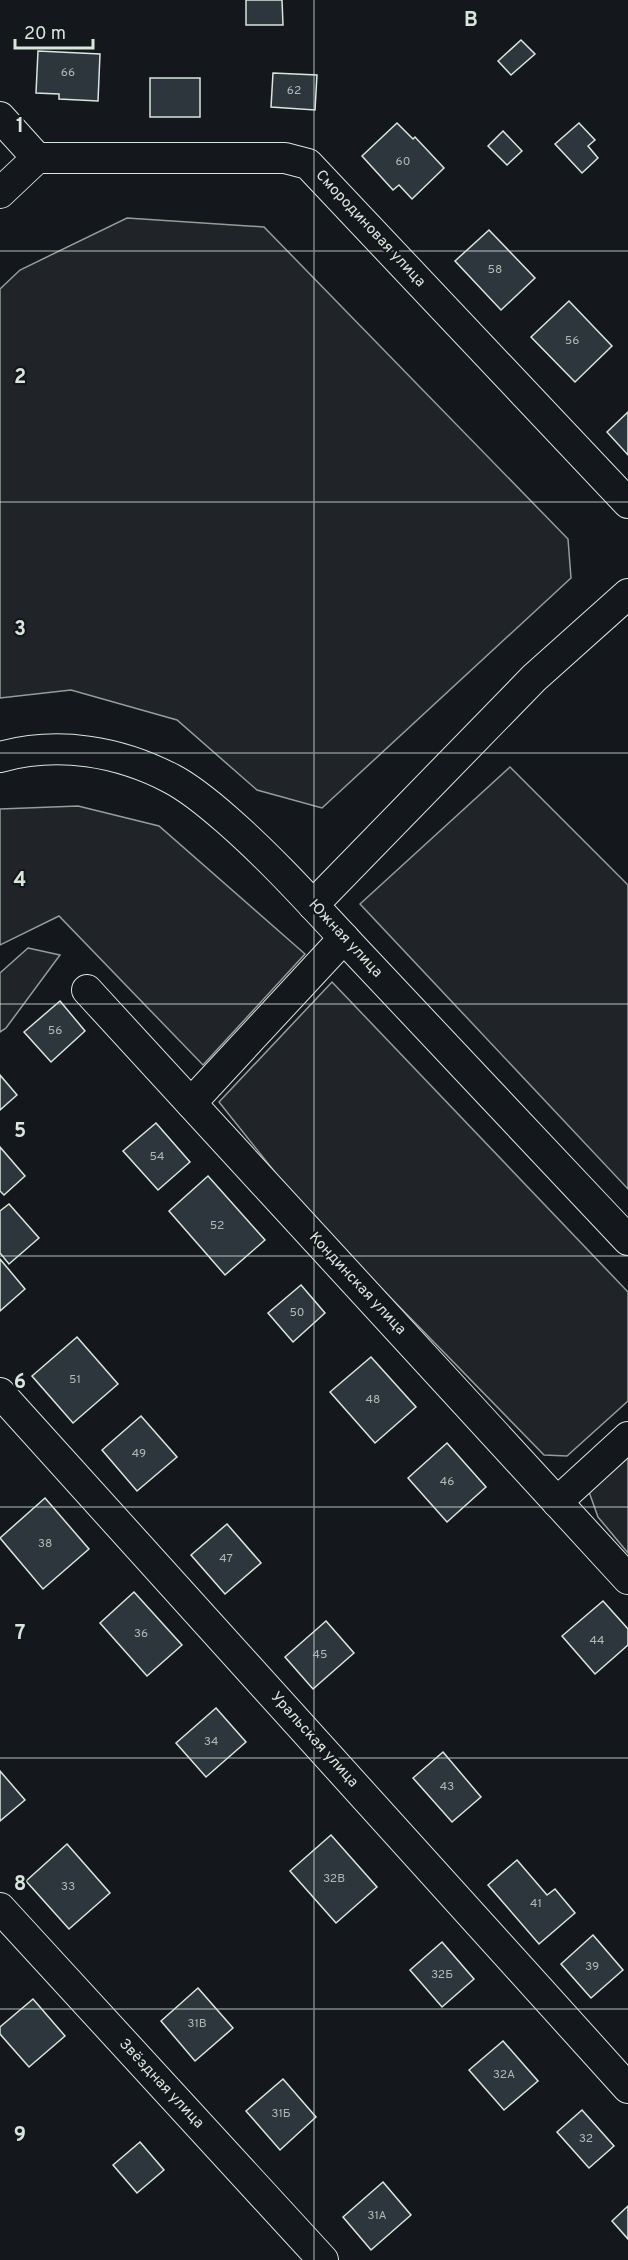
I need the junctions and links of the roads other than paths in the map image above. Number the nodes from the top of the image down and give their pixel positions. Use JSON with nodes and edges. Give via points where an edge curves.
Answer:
{"nodes":[{"id":1,"x":0,"y":117,"type":"edge"},
{"id":2,"x":37,"y":158,"type":"junction"},
{"id":3,"x":0,"y":193,"type":"edge"},
{"id":4,"x":628,"y":503,"type":"edge"},
{"id":5,"x":628,"y":594,"type":"edge"},
{"id":6,"x":0,"y":757,"type":"edge"},
{"id":7,"x":313,"y":905,"type":"junction"},
{"id":8,"x":344,"y":938,"type":"junction"},
{"id":9,"x":87,"y":990,"type":"dead end"},
{"id":10,"x":191,"y":1103,"type":"junction"},
{"id":11,"x":628,"y":1240,"type":"edge"},
{"id":12,"x":0,"y":1393,"type":"edge"},
{"id":13,"x":628,"y":1437,"type":"edge"},
{"id":14,"x":557,"y":1502,"type":"junction"},
{"id":15,"x":628,"y":1579,"type":"edge"},
{"id":16,"x":0,"y":1908,"type":"edge"},
{"id":17,"x":628,"y":2088,"type":"edge"},
{"id":18,"x":323,"y":2260,"type":"edge"}],
"edges":[{"from":1,"to":2,"type":"street"},
{"from":2,"to":3,"type":"street"},
{"from":2,"to":4,"type":"street","name":"Смородиновая улица","via":[[285,158],[308,164]]},
{"from":5,"to":7,"type":"street","via":[[534,678]]},
{"from":6,"to":7,"type":"street","name":"Южная улица","via":[[42,749],[103,753],[138,763],[174,780],[249,839]]},
{"from":7,"to":8,"type":"street","name":"Южная улица"},
{"from":8,"to":10,"type":"street"},
{"from":8,"to":11,"type":"street","name":"Южная улица"},
{"from":9,"to":10,"type":"street","name":"Кондинская улица"},
{"from":10,"to":14,"type":"street","name":"Кондинская улица"},
{"from":12,"to":17,"type":"street","name":"Уральская улица"},
{"from":13,"to":14,"type":"street"},
{"from":14,"to":15,"type":"street","name":"Кондинская улица"},
{"from":16,"to":18,"type":"street","name":"Звёздная улица"}]}
